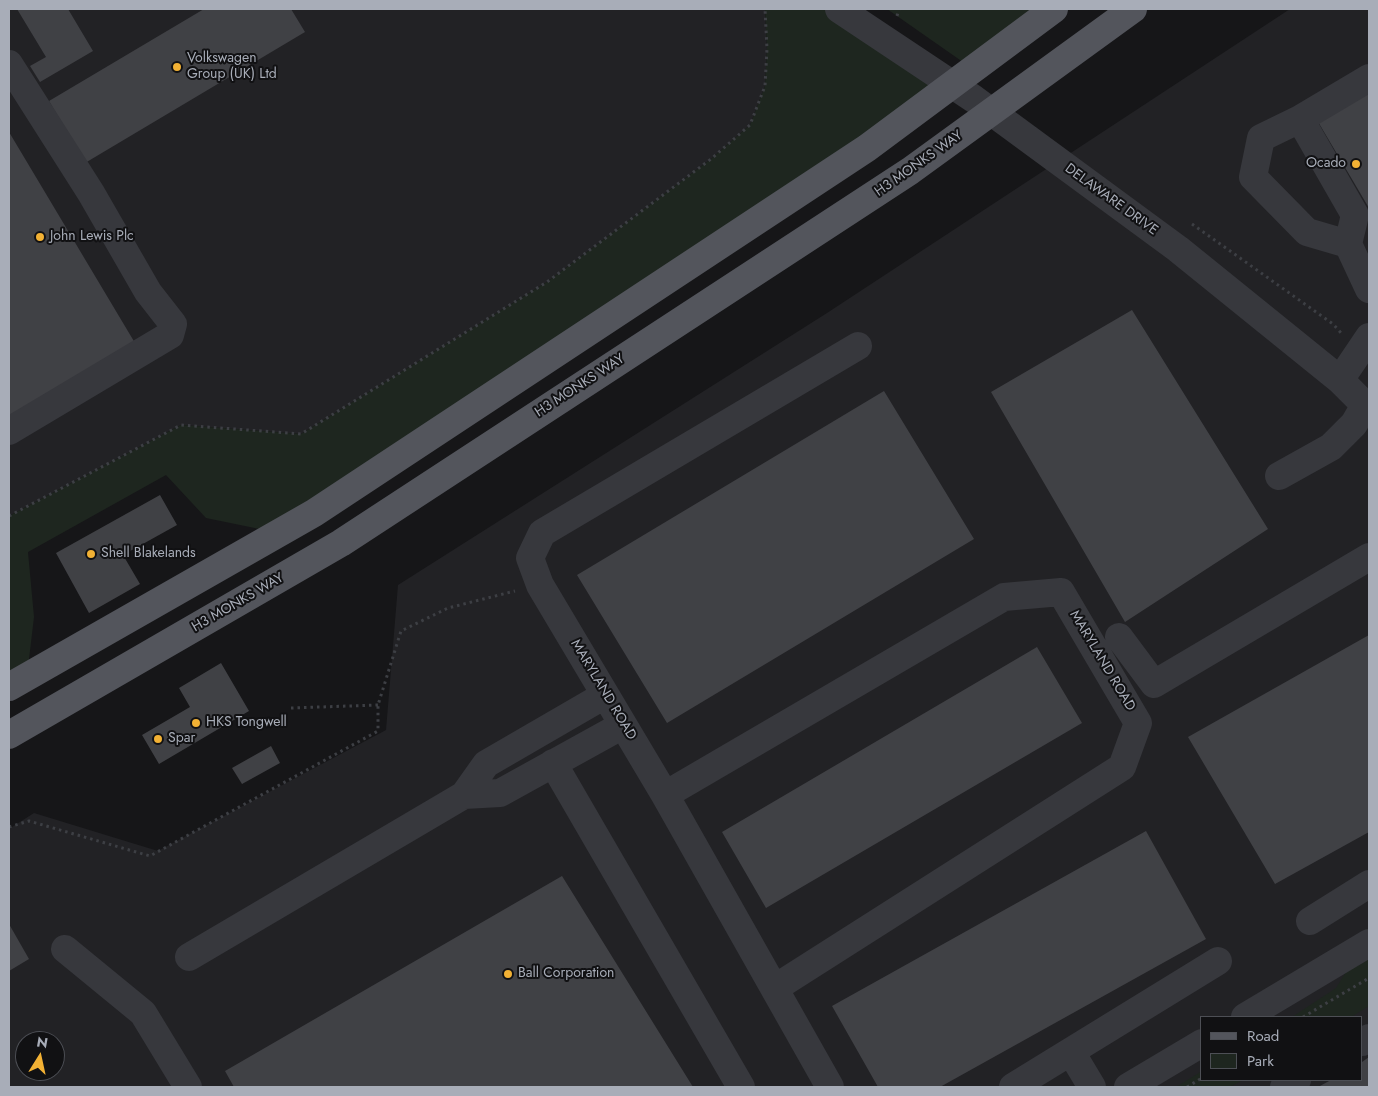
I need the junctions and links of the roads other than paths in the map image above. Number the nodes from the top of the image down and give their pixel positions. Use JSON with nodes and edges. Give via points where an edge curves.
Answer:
{"nodes":[{"id":1,"x":839,"y":9,"type":"edge"},
{"id":2,"x":1133,"y":9,"type":"edge"},
{"id":3,"x":1045,"y":15,"type":"edge"},
{"id":4,"x":9,"y":64,"type":"edge"},
{"id":5,"x":1369,"y":78,"type":"edge"},
{"id":6,"x":1300,"y":119,"type":"junction"},
{"id":7,"x":1348,"y":244,"type":"junction"},
{"id":8,"x":1369,"y":289,"type":"edge"},
{"id":9,"x":1369,"y":337,"type":"edge"},
{"id":10,"x":858,"y":346,"type":"dead end"},
{"id":11,"x":1340,"y":380,"type":"junction"},
{"id":12,"x":1367,"y":407,"type":"edge"},
{"id":13,"x":9,"y":431,"type":"edge"},
{"id":14,"x":1279,"y":476,"type":"dead end"},
{"id":15,"x":1369,"y":557,"type":"edge"},
{"id":16,"x":1119,"y":637,"type":"dead end"},
{"id":17,"x":9,"y":687,"type":"edge"},
{"id":18,"x":605,"y":695,"type":"junction"},
{"id":19,"x":623,"y":724,"type":"junction"},
{"id":20,"x":9,"y":735,"type":"edge"},
{"id":21,"x":553,"y":763,"type":"junction"},
{"id":22,"x":464,"y":795,"type":"junction"},
{"id":23,"x":665,"y":795,"type":"junction"},
{"id":24,"x":1369,"y":884,"type":"edge"},
{"id":25,"x":1310,"y":921,"type":"dead end"},
{"id":26,"x":1369,"y":943,"type":"edge"},
{"id":27,"x":65,"y":949,"type":"dead end"},
{"id":28,"x":189,"y":957,"type":"dead end"},
{"id":29,"x":1218,"y":961,"type":"dead end"},
{"id":30,"x":775,"y":988,"type":"junction"},
{"id":31,"x":1247,"y":1016,"type":"edge"},
{"id":32,"x":1200,"y":1044,"type":"edge"},
{"id":33,"x":1071,"y":1052,"type":"junction"},
{"id":34,"x":1295,"y":1081,"type":"edge"},
{"id":35,"x":188,"y":1087,"type":"edge"},
{"id":36,"x":741,"y":1087,"type":"edge"},
{"id":37,"x":830,"y":1087,"type":"edge"},
{"id":38,"x":1013,"y":1087,"type":"edge"},
{"id":39,"x":1092,"y":1087,"type":"edge"},
{"id":40,"x":1128,"y":1087,"type":"edge"},
{"id":41,"x":1284,"y":1087,"type":"edge"}],
"edges":[{"from":1,"to":11,"type":"street","name":"DELAWARE DRIVE","via":[[974,99],[1170,243]]},
{"from":2,"to":20,"type":"main road","name":"H3 MONKS WAY","via":[[910,171],[341,542]]},
{"from":3,"to":17,"type":"main road","via":[[868,148],[314,513]]},
{"from":4,"to":13,"type":"street","via":[[92,193],[148,292],[173,324],[165,338]]},
{"from":5,"to":6,"type":"street"},
{"from":6,"to":7,"type":"street","via":[[1354,215]]},
{"from":6,"to":7,"type":"street","via":[[1261,138],[1253,177],[1307,232]]},
{"from":7,"to":8,"type":"street"},
{"from":9,"to":11,"type":"street"},
{"from":10,"to":18,"type":"street","name":"MARYLAND ROAD","via":[[542,533],[530,558],[540,585]]},
{"from":11,"to":12,"type":"street","name":"DELAWARE DRIVE"},
{"from":12,"to":14,"type":"street","via":[[1331,447]]},
{"from":15,"to":16,"type":"street","via":[[1154,684]]},
{"from":18,"to":19,"type":"street","name":"MARYLAND ROAD"},
{"from":18,"to":22,"type":"street","via":[[486,764]]},
{"from":19,"to":21,"type":"street"},
{"from":19,"to":23,"type":"street","name":"MARYLAND ROAD"},
{"from":21,"to":22,"type":"street","via":[[500,793]]},
{"from":21,"to":36,"type":"street"},
{"from":22,"to":28,"type":"street"},
{"from":23,"to":30,"type":"street","name":"MARYLAND ROAD"},
{"from":23,"to":30,"type":"street","name":"MARYLAND ROAD","via":[[1004,597],[1061,592],[1138,723],[1122,767]]},
{"from":24,"to":25,"type":"street"},
{"from":26,"to":31,"type":"street"},
{"from":27,"to":35,"type":"street","via":[[143,1013]]},
{"from":29,"to":33,"type":"street"},
{"from":30,"to":37,"type":"street","name":"MARYLAND ROAD"},
{"from":32,"to":40,"type":"street"},
{"from":33,"to":38,"type":"street"},
{"from":33,"to":39,"type":"street"},
{"from":34,"to":41,"type":"street"}]}
